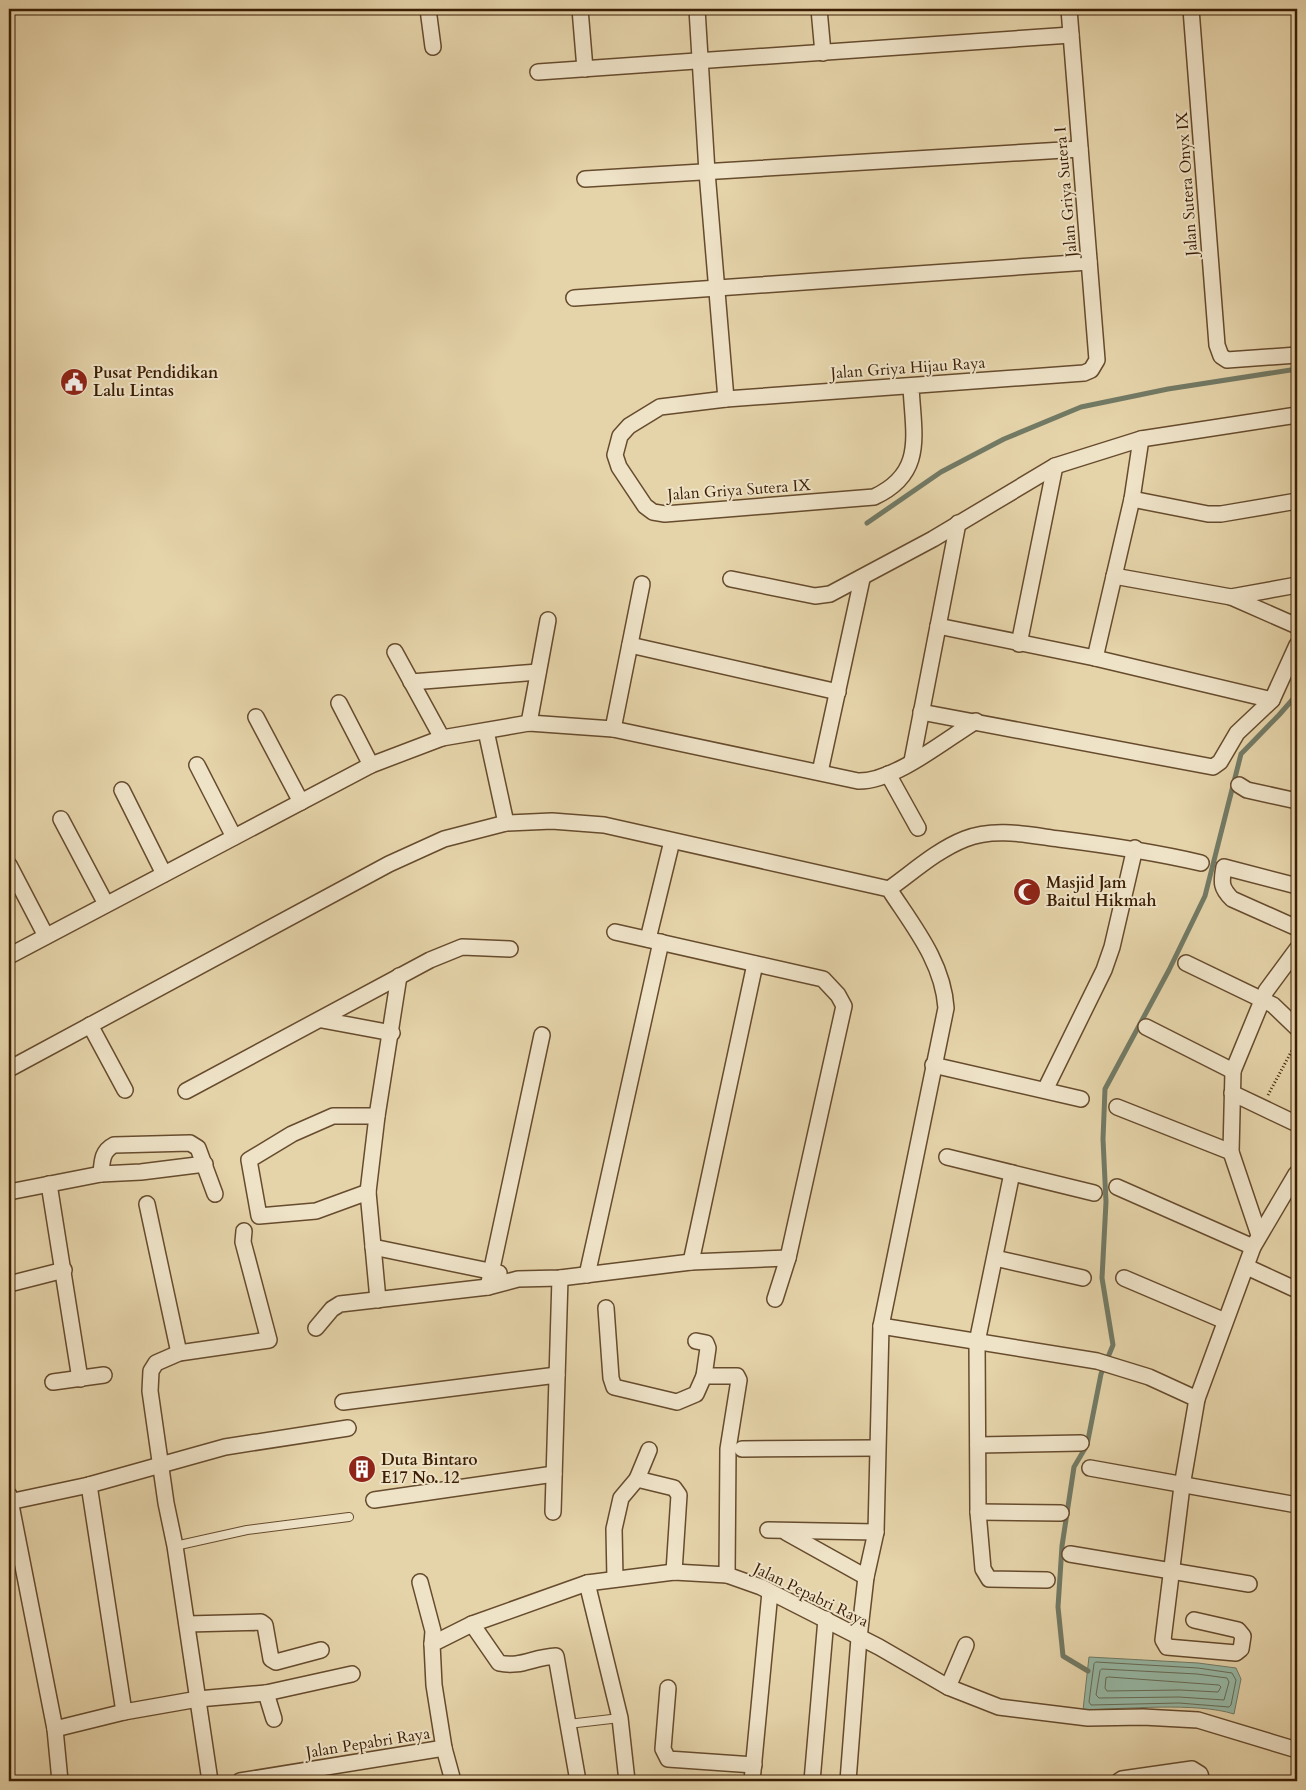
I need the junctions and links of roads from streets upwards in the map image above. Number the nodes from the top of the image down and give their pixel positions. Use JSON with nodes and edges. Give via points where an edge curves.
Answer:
{"nodes":[{"id":1,"x":428,"y":9,"type":"edge"},
{"id":2,"x":580,"y":9,"type":"edge"},
{"id":3,"x":697,"y":9,"type":"edge"},
{"id":4,"x":819,"y":9,"type":"edge"},
{"id":5,"x":1069,"y":9,"type":"edge"},
{"id":6,"x":1191,"y":9,"type":"edge"},
{"id":7,"x":1071,"y":35,"type":"junction"},
{"id":8,"x":433,"y":47,"type":"dead end"},
{"id":9,"x":823,"y":53,"type":"junction"},
{"id":10,"x":701,"y":61,"type":"junction"},
{"id":11,"x":585,"y":69,"type":"junction"},
{"id":12,"x":538,"y":72,"type":"dead end"},
{"id":13,"x":1080,"y":149,"type":"junction"},
{"id":14,"x":707,"y":172,"type":"junction"},
{"id":15,"x":585,"y":179,"type":"dead end"},
{"id":16,"x":1089,"y":262,"type":"junction"},
{"id":17,"x":716,"y":287,"type":"junction"},
{"id":18,"x":574,"y":298,"type":"dead end"},
{"id":19,"x":1297,"y":355,"type":"edge"},
{"id":20,"x":1091,"y":370,"type":"joint"},
{"id":21,"x":911,"y":386,"type":"junction"},
{"id":22,"x":726,"y":399,"type":"junction"},
{"id":23,"x":1297,"y":415,"type":"edge"},
{"id":24,"x":1141,"y":439,"type":"junction"},
{"id":25,"x":1055,"y":466,"type":"junction"},
{"id":26,"x":1132,"y":499,"type":"junction"},
{"id":27,"x":1297,"y":501,"type":"edge"},
{"id":28,"x":958,"y":523,"type":"junction"},
{"id":29,"x":1114,"y":576,"type":"junction"},
{"id":30,"x":731,"y":579,"type":"dead end"},
{"id":31,"x":862,"y":579,"type":"junction"},
{"id":32,"x":642,"y":584,"type":"dead end"},
{"id":33,"x":1297,"y":585,"type":"edge"},
{"id":34,"x":1231,"y":596,"type":"junction"},
{"id":35,"x":548,"y":620,"type":"dead end"},
{"id":36,"x":938,"y":626,"type":"junction"},
{"id":37,"x":1297,"y":626,"type":"edge"},
{"id":38,"x":1019,"y":644,"type":"junction"},
{"id":39,"x":630,"y":645,"type":"junction"},
{"id":40,"x":1297,"y":646,"type":"edge"},
{"id":41,"x":395,"y":652,"type":"dead end"},
{"id":42,"x":1095,"y":658,"type":"junction"},
{"id":43,"x":538,"y":672,"type":"junction"},
{"id":44,"x":411,"y":682,"type":"junction"},
{"id":45,"x":838,"y":692,"type":"junction"},
{"id":46,"x":1272,"y":700,"type":"junction"},
{"id":47,"x":339,"y":702,"type":"dead end"},
{"id":48,"x":921,"y":712,"type":"junction"},
{"id":49,"x":256,"y":718,"type":"dead end"},
{"id":50,"x":976,"y":721,"type":"junction"},
{"id":51,"x":528,"y":723,"type":"junction"},
{"id":52,"x":613,"y":728,"type":"junction"},
{"id":53,"x":486,"y":731,"type":"junction"},
{"id":54,"x":442,"y":738,"type":"junction"},
{"id":55,"x":912,"y":761,"type":"junction"},
{"id":56,"x":197,"y":765,"type":"dead end"},
{"id":57,"x":370,"y":765,"type":"junction"},
{"id":58,"x":820,"y":772,"type":"junction"},
{"id":59,"x":888,"y":774,"type":"junction"},
{"id":60,"x":1239,"y":785,"type":"dead end"},
{"id":61,"x":122,"y":790,"type":"dead end"},
{"id":62,"x":1297,"y":801,"type":"edge"},
{"id":63,"x":301,"y":802,"type":"junction"},
{"id":64,"x":61,"y":819,"type":"dead end"},
{"id":65,"x":506,"y":823,"type":"junction"},
{"id":66,"x":918,"y":828,"type":"dead end"},
{"id":67,"x":234,"y":837,"type":"junction"},
{"id":68,"x":672,"y":840,"type":"junction"},
{"id":69,"x":1135,"y":848,"type":"junction"},
{"id":70,"x":1201,"y":863,"type":"dead end"},
{"id":71,"x":9,"y":865,"type":"edge"},
{"id":72,"x":164,"y":874,"type":"junction"},
{"id":73,"x":1297,"y":886,"type":"edge"},
{"id":74,"x":889,"y":889,"type":"junction"},
{"id":75,"x":106,"y":904,"type":"junction"},
{"id":76,"x":1297,"y":928,"type":"edge"},
{"id":77,"x":615,"y":932,"type":"dead end"},
{"id":78,"x":46,"y":936,"type":"junction"},
{"id":79,"x":654,"y":941,"type":"junction"},
{"id":80,"x":510,"y":949,"type":"dead end"},
{"id":81,"x":1297,"y":949,"type":"edge"},
{"id":82,"x":9,"y":956,"type":"edge"},
{"id":83,"x":1186,"y":963,"type":"dead end"},
{"id":84,"x":755,"y":964,"type":"junction"},
{"id":85,"x":399,"y":976,"type":"junction"},
{"id":86,"x":1262,"y":999,"type":"junction"},
{"id":87,"x":322,"y":1020,"type":"junction"},
{"id":88,"x":90,"y":1025,"type":"junction"},
{"id":89,"x":1146,"y":1028,"type":"dead end"},
{"id":90,"x":1297,"y":1028,"type":"edge"},
{"id":91,"x":392,"y":1033,"type":"junction"},
{"id":92,"x":542,"y":1035,"type":"dead end"},
{"id":93,"x":933,"y":1065,"type":"junction"},
{"id":94,"x":9,"y":1069,"type":"edge"},
{"id":95,"x":1233,"y":1071,"type":"junction"},
{"id":96,"x":125,"y":1090,"type":"dead end"},
{"id":97,"x":1045,"y":1090,"type":"junction"},
{"id":98,"x":186,"y":1091,"type":"dead end"},
{"id":99,"x":1232,"y":1093,"type":"junction"},
{"id":100,"x":1081,"y":1099,"type":"dead end"},
{"id":101,"x":1117,"y":1107,"type":"dead end"},
{"id":102,"x":377,"y":1116,"type":"junction"},
{"id":103,"x":1297,"y":1124,"type":"edge"},
{"id":104,"x":1231,"y":1152,"type":"junction"},
{"id":105,"x":947,"y":1157,"type":"dead end"},
{"id":106,"x":205,"y":1164,"type":"junction"},
{"id":107,"x":1012,"y":1173,"type":"junction"},
{"id":108,"x":101,"y":1174,"type":"junction"},
{"id":109,"x":1296,"y":1174,"type":"edge"},
{"id":110,"x":49,"y":1184,"type":"junction"},
{"id":111,"x":1117,"y":1187,"type":"dead end"},
{"id":112,"x":9,"y":1192,"type":"edge"},
{"id":113,"x":368,"y":1192,"type":"junction"},
{"id":114,"x":215,"y":1194,"type":"dead end"},
{"id":115,"x":1094,"y":1194,"type":"dead end"},
{"id":116,"x":147,"y":1204,"type":"dead end"},
{"id":117,"x":244,"y":1231,"type":"dead end"},
{"id":118,"x":1256,"y":1241,"type":"junction"},
{"id":119,"x":373,"y":1247,"type":"junction"},
{"id":120,"x":788,"y":1258,"type":"junction"},
{"id":121,"x":996,"y":1258,"type":"junction"},
{"id":122,"x":692,"y":1262,"type":"junction"},
{"id":123,"x":1247,"y":1267,"type":"junction"},
{"id":124,"x":64,"y":1270,"type":"junction"},
{"id":125,"x":491,"y":1271,"type":"junction"},
{"id":126,"x":587,"y":1275,"type":"junction"},
{"id":127,"x":560,"y":1278,"type":"junction"},
{"id":128,"x":1083,"y":1278,"type":"dead end"},
{"id":129,"x":1124,"y":1278,"type":"dead end"},
{"id":130,"x":518,"y":1279,"type":"junction"},
{"id":131,"x":9,"y":1284,"type":"edge"},
{"id":132,"x":488,"y":1287,"type":"junction"},
{"id":133,"x":1297,"y":1290,"type":"edge"},
{"id":134,"x":775,"y":1299,"type":"dead end"},
{"id":135,"x":378,"y":1300,"type":"junction"},
{"id":136,"x":606,"y":1308,"type":"dead end"},
{"id":137,"x":1226,"y":1321,"type":"junction"},
{"id":138,"x":881,"y":1326,"type":"junction"},
{"id":139,"x":316,"y":1328,"type":"dead end"},
{"id":140,"x":696,"y":1341,"type":"dead end"},
{"id":141,"x":977,"y":1342,"type":"junction"},
{"id":142,"x":179,"y":1353,"type":"junction"},
{"id":143,"x":104,"y":1375,"type":"dead end"},
{"id":144,"x":557,"y":1376,"type":"junction"},
{"id":145,"x":704,"y":1376,"type":"junction"},
{"id":146,"x":80,"y":1379,"type":"junction"},
{"id":147,"x":52,"y":1382,"type":"dead end"},
{"id":148,"x":1197,"y":1399,"type":"junction"},
{"id":149,"x":343,"y":1402,"type":"dead end"},
{"id":150,"x":348,"y":1428,"type":"dead end"},
{"id":151,"x":1081,"y":1442,"type":"dead end"},
{"id":152,"x":978,"y":1445,"type":"junction"},
{"id":153,"x":876,"y":1448,"type":"junction"},
{"id":154,"x":742,"y":1449,"type":"dead end"},
{"id":155,"x":649,"y":1450,"type":"dead end"},
{"id":156,"x":162,"y":1463,"type":"junction"},
{"id":157,"x":1090,"y":1468,"type":"dead end"},
{"id":158,"x":554,"y":1474,"type":"junction"},
{"id":159,"x":637,"y":1479,"type":"junction"},
{"id":160,"x":89,"y":1485,"type":"junction"},
{"id":161,"x":1182,"y":1486,"type":"junction"},
{"id":162,"x":9,"y":1500,"type":"edge"},
{"id":163,"x":374,"y":1500,"type":"dead end"},
{"id":164,"x":1297,"y":1505,"type":"edge"},
{"id":165,"x":553,"y":1512,"type":"dead end"},
{"id":166,"x":978,"y":1512,"type":"junction"},
{"id":167,"x":1060,"y":1513,"type":"dead end"},
{"id":168,"x":768,"y":1530,"type":"dead end"},
{"id":169,"x":785,"y":1532,"type":"junction"},
{"id":170,"x":876,"y":1532,"type":"junction"},
{"id":171,"x":1070,"y":1554,"type":"dead end"},
{"id":172,"x":674,"y":1572,"type":"junction"},
{"id":173,"x":1172,"y":1572,"type":"junction"},
{"id":174,"x":727,"y":1575,"type":"junction"},
{"id":175,"x":866,"y":1577,"type":"junction"},
{"id":176,"x":615,"y":1580,"type":"junction"},
{"id":177,"x":1047,"y":1580,"type":"dead end"},
{"id":178,"x":420,"y":1582,"type":"dead end"},
{"id":179,"x":587,"y":1583,"type":"junction"},
{"id":180,"x":1248,"y":1584,"type":"dead end"},
{"id":181,"x":770,"y":1592,"type":"junction"},
{"id":182,"x":826,"y":1619,"type":"junction"},
{"id":183,"x":1194,"y":1620,"type":"dead end"},
{"id":184,"x":187,"y":1624,"type":"junction"},
{"id":185,"x":472,"y":1624,"type":"junction"},
{"id":186,"x":859,"y":1638,"type":"junction"},
{"id":187,"x":432,"y":1644,"type":"junction"},
{"id":188,"x":966,"y":1645,"type":"dead end"},
{"id":189,"x":321,"y":1650,"type":"dead end"},
{"id":190,"x":352,"y":1674,"type":"dead end"},
{"id":191,"x":948,"y":1687,"type":"junction"},
{"id":192,"x":668,"y":1688,"type":"dead end"},
{"id":193,"x":266,"y":1693,"type":"junction"},
{"id":194,"x":198,"y":1699,"type":"junction"},
{"id":195,"x":124,"y":1712,"type":"junction"},
{"id":196,"x":274,"y":1719,"type":"dead end"},
{"id":197,"x":55,"y":1729,"type":"junction"},
{"id":198,"x":444,"y":1748,"type":"junction"},
{"id":199,"x":1297,"y":1750,"type":"edge"},
{"id":200,"x":754,"y":1765,"type":"junction"},
{"id":201,"x":60,"y":1781,"type":"edge"},
{"id":202,"x":210,"y":1781,"type":"edge"},
{"id":203,"x":240,"y":1781,"type":"edge"},
{"id":204,"x":453,"y":1781,"type":"edge"},
{"id":205,"x":578,"y":1781,"type":"edge"},
{"id":206,"x":627,"y":1781,"type":"edge"},
{"id":207,"x":752,"y":1781,"type":"edge"},
{"id":208,"x":812,"y":1781,"type":"edge"},
{"id":209,"x":848,"y":1781,"type":"edge"},
{"id":210,"x":1119,"y":1781,"type":"edge"},
{"id":211,"x":1202,"y":1781,"type":"edge"}],
"edges":[{"from":1,"to":8,"type":"street"},
{"from":2,"to":11,"type":"street"},
{"from":3,"to":10,"type":"street"},
{"from":4,"to":9,"type":"street"},
{"from":5,"to":7,"type":"street","name":"Jalan Griya Sutera I"},
{"from":6,"to":19,"type":"street","name":"Jalan Sutera Onyx IX","via":[[1217,345],[1221,356],[1227,360]]},
{"from":7,"to":9,"type":"street"},
{"from":7,"to":13,"type":"street","name":"Jalan Griya Sutera I"},
{"from":9,"to":10,"type":"street"},
{"from":10,"to":11,"type":"street"},
{"from":10,"to":14,"type":"street"},
{"from":11,"to":12,"type":"street"},
{"from":13,"to":14,"type":"street"},
{"from":13,"to":16,"type":"street","name":"Jalan Griya Sutera I"},
{"from":14,"to":15,"type":"street"},
{"from":14,"to":17,"type":"street"},
{"from":16,"to":17,"type":"street"},
{"from":16,"to":20,"type":"street","name":"Jalan Griya Sutera I","via":[[1097,360]]},
{"from":17,"to":18,"type":"street"},
{"from":17,"to":22,"type":"street"},
{"from":20,"to":21,"type":"street","name":"Jalan Griya Hijau Raya"},
{"from":21,"to":22,"type":"street","name":"Jalan Griya Hijau Raya"},
{"from":21,"to":22,"type":"street","name":"Jalan Griya Sutera IX","via":[[913,452],[905,474],[886,492],[864,498],[665,514],[653,512],[645,506],[619,467],[615,456],[620,436],[629,426],[660,407]]},
{"from":23,"to":24,"type":"street"},
{"from":24,"to":25,"type":"street"},
{"from":24,"to":26,"type":"street"},
{"from":25,"to":28,"type":"street"},
{"from":25,"to":38,"type":"street"},
{"from":26,"to":27,"type":"street","via":[[1208,514]]},
{"from":26,"to":29,"type":"street"},
{"from":28,"to":31,"type":"street"},
{"from":28,"to":36,"type":"street"},
{"from":29,"to":34,"type":"street"},
{"from":29,"to":42,"type":"street"},
{"from":30,"to":31,"type":"street","via":[[822,596]]},
{"from":31,"to":45,"type":"street"},
{"from":32,"to":39,"type":"street"},
{"from":33,"to":34,"type":"street"},
{"from":34,"to":37,"type":"street"},
{"from":35,"to":43,"type":"street"},
{"from":36,"to":38,"type":"street"},
{"from":36,"to":48,"type":"street"},
{"from":38,"to":42,"type":"street"},
{"from":39,"to":45,"type":"street"},
{"from":39,"to":52,"type":"street"},
{"from":40,"to":46,"type":"street"},
{"from":41,"to":44,"type":"street"},
{"from":42,"to":46,"type":"street"},
{"from":43,"to":44,"type":"street"},
{"from":43,"to":51,"type":"street"},
{"from":44,"to":54,"type":"street"},
{"from":45,"to":58,"type":"street"},
{"from":46,"to":50,"type":"street","via":[[1237,733],[1220,762],[1209,768]]},
{"from":47,"to":57,"type":"street"},
{"from":48,"to":50,"type":"street"},
{"from":48,"to":55,"type":"street"},
{"from":49,"to":63,"type":"street"},
{"from":50,"to":55,"type":"street"},
{"from":51,"to":52,"type":"street"},
{"from":51,"to":53,"type":"street"},
{"from":52,"to":58,"type":"street"},
{"from":53,"to":54,"type":"street"},
{"from":53,"to":65,"type":"street"},
{"from":54,"to":57,"type":"street"},
{"from":55,"to":59,"type":"street"},
{"from":56,"to":67,"type":"street"},
{"from":57,"to":63,"type":"street"},
{"from":58,"to":59,"type":"street","via":[[863,781]]},
{"from":59,"to":66,"type":"street"},
{"from":60,"to":62,"type":"street","via":[[1246,790]]},
{"from":61,"to":72,"type":"street"},
{"from":63,"to":67,"type":"street"},
{"from":64,"to":75,"type":"street"},
{"from":65,"to":68,"type":"street","via":[[552,821],[604,825]]},
{"from":65,"to":88,"type":"street","via":[[444,839],[389,864]]},
{"from":67,"to":72,"type":"street"},
{"from":68,"to":74,"type":"street"},
{"from":68,"to":79,"type":"street"},
{"from":69,"to":70,"type":"street"},
{"from":69,"to":74,"type":"street","via":[[1007,833],[985,834],[949,846]]},
{"from":69,"to":97,"type":"street","via":[[1106,962]]},
{"from":71,"to":78,"type":"street"},
{"from":72,"to":75,"type":"street"},
{"from":73,"to":76,"type":"street","via":[[1224,868],[1221,884],[1232,900]]},
{"from":74,"to":93,"type":"street","via":[[927,947],[945,990],[946,1008]]},
{"from":75,"to":78,"type":"street"},
{"from":77,"to":79,"type":"street"},
{"from":78,"to":82,"type":"street"},
{"from":79,"to":84,"type":"street"},
{"from":79,"to":126,"type":"street"},
{"from":80,"to":85,"type":"street","via":[[462,947]]},
{"from":81,"to":86,"type":"street"},
{"from":83,"to":86,"type":"street"},
{"from":84,"to":120,"type":"street","via":[[823,980],[844,1006]]},
{"from":84,"to":122,"type":"street"},
{"from":85,"to":87,"type":"street"},
{"from":85,"to":91,"type":"street"},
{"from":86,"to":90,"type":"street","via":[[1279,1009]]},
{"from":86,"to":95,"type":"street"},
{"from":87,"to":91,"type":"street"},
{"from":87,"to":98,"type":"street"},
{"from":88,"to":94,"type":"street"},
{"from":88,"to":96,"type":"street"},
{"from":89,"to":95,"type":"street"},
{"from":91,"to":102,"type":"street"},
{"from":92,"to":125,"type":"street"},
{"from":93,"to":97,"type":"street"},
{"from":93,"to":138,"type":"street"},
{"from":95,"to":99,"type":"street"},
{"from":97,"to":100,"type":"street"},
{"from":99,"to":103,"type":"street"},
{"from":99,"to":104,"type":"street"},
{"from":101,"to":104,"type":"street"},
{"from":102,"to":113,"type":"street"},
{"from":102,"to":113,"type":"street","via":[[333,1116],[292,1134],[249,1160],[259,1216],[316,1211]]},
{"from":104,"to":118,"type":"street"},
{"from":105,"to":107,"type":"street"},
{"from":106,"to":108,"type":"street"},
{"from":106,"to":108,"type":"street","via":[[198,1148],[190,1142],[114,1145],[103,1156]]},
{"from":106,"to":114,"type":"street"},
{"from":107,"to":115,"type":"street"},
{"from":107,"to":121,"type":"street"},
{"from":108,"to":110,"type":"street"},
{"from":109,"to":118,"type":"street"},
{"from":110,"to":112,"type":"street"},
{"from":110,"to":124,"type":"street"},
{"from":111,"to":118,"type":"street"},
{"from":113,"to":119,"type":"street"},
{"from":116,"to":142,"type":"street"},
{"from":117,"to":142,"type":"street","via":[[243,1242],[268,1340]]},
{"from":118,"to":123,"type":"street"},
{"from":119,"to":125,"type":"street"},
{"from":119,"to":135,"type":"street"},
{"from":120,"to":122,"type":"street"},
{"from":120,"to":134,"type":"street"},
{"from":121,"to":128,"type":"street"},
{"from":121,"to":141,"type":"street"},
{"from":122,"to":126,"type":"street"},
{"from":123,"to":133,"type":"street"},
{"from":123,"to":137,"type":"street"},
{"from":124,"to":131,"type":"street"},
{"from":124,"to":146,"type":"street"},
{"from":125,"to":130,"type":"street"},
{"from":125,"to":132,"type":"street"},
{"from":126,"to":127,"type":"street"},
{"from":127,"to":130,"type":"street"},
{"from":127,"to":144,"type":"street"},
{"from":129,"to":137,"type":"street"},
{"from":130,"to":132,"type":"street"},
{"from":132,"to":135,"type":"street"},
{"from":135,"to":139,"type":"street","via":[[340,1304]]},
{"from":136,"to":145,"type":"street","via":[[614,1387],[677,1402],[696,1394]]},
{"from":137,"to":148,"type":"street"},
{"from":138,"to":141,"type":"street"},
{"from":138,"to":153,"type":"street"},
{"from":140,"to":145,"type":"street","via":[[706,1343],[708,1348]]},
{"from":141,"to":148,"type":"street","via":[[1121,1367],[1149,1376]]},
{"from":141,"to":152,"type":"street"},
{"from":142,"to":156,"type":"street","via":[[156,1363],[150,1371],[150,1391]]},
{"from":143,"to":146,"type":"street"},
{"from":144,"to":149,"type":"street"},
{"from":144,"to":158,"type":"street"},
{"from":145,"to":174,"type":"street","via":[[737,1376],[739,1380],[728,1449]]},
{"from":146,"to":147,"type":"street"},
{"from":148,"to":161,"type":"street"},
{"from":150,"to":156,"type":"street","via":[[225,1447]]},
{"from":151,"to":152,"type":"street"},
{"from":152,"to":166,"type":"street"},
{"from":153,"to":154,"type":"street"},
{"from":153,"to":170,"type":"street"},
{"from":155,"to":159,"type":"street"},
{"from":156,"to":160,"type":"street"},
{"from":156,"to":184,"type":"street"},
{"from":157,"to":161,"type":"street"},
{"from":158,"to":163,"type":"street"},
{"from":158,"to":165,"type":"street"},
{"from":159,"to":172,"type":"street","via":[[674,1488],[679,1495]]},
{"from":159,"to":176,"type":"street","via":[[621,1498],[616,1518]]},
{"from":160,"to":162,"type":"street"},
{"from":160,"to":195,"type":"street"},
{"from":161,"to":164,"type":"street"},
{"from":161,"to":173,"type":"street"},
{"from":162,"to":197,"type":"street"},
{"from":166,"to":167,"type":"street"},
{"from":166,"to":177,"type":"street","via":[[983,1569],[989,1579]]},
{"from":168,"to":169,"type":"street"},
{"from":169,"to":170,"type":"street"},
{"from":169,"to":175,"type":"street"},
{"from":170,"to":175,"type":"street"},
{"from":171,"to":173,"type":"street"},
{"from":172,"to":174,"type":"street","name":"Jalan Pepabri Raya"},
{"from":172,"to":176,"type":"street","name":"Jalan Pepabri Raya"},
{"from":173,"to":180,"type":"street"},
{"from":173,"to":183,"type":"street","via":[[1163,1640],[1167,1647],[1236,1653],[1241,1649],[1243,1636],[1238,1630]]},
{"from":174,"to":181,"type":"street","name":"Jalan Pepabri Raya"},
{"from":175,"to":186,"type":"street"},
{"from":176,"to":179,"type":"street","name":"Jalan Pepabri Raya"},
{"from":178,"to":187,"type":"street","via":[[433,1631]]},
{"from":179,"to":185,"type":"street","name":"Jalan Pepabri Raya"},
{"from":179,"to":206,"type":"street","via":[[620,1718]]},
{"from":181,"to":182,"type":"street","name":"Jalan Pepabri Raya"},
{"from":181,"to":200,"type":"street"},
{"from":182,"to":186,"type":"street","name":"Jalan Pepabri Raya"},
{"from":182,"to":208,"type":"street"},
{"from":184,"to":189,"type":"street","via":[[261,1622],[265,1625],[271,1659],[276,1662]]},
{"from":184,"to":194,"type":"street"},
{"from":185,"to":187,"type":"street","name":"Jalan Pepabri Raya"},
{"from":185,"to":205,"type":"street","via":[[499,1663],[514,1666],[540,1656],[556,1656]]},
{"from":186,"to":191,"type":"street","name":"Jalan Pepabri Raya"},
{"from":186,"to":209,"type":"street"},
{"from":187,"to":198,"type":"street","name":"Jalan Pepabri Raya","via":[[434,1685]]},
{"from":188,"to":191,"type":"street"},
{"from":190,"to":193,"type":"street"},
{"from":191,"to":199,"type":"street","name":"Jalan Pepabri Raya","via":[[999,1707],[1054,1715],[1198,1720]]},
{"from":192,"to":200,"type":"street","via":[[663,1749],[668,1759]]},
{"from":193,"to":194,"type":"street"},
{"from":193,"to":196,"type":"street"},
{"from":194,"to":195,"type":"street"},
{"from":194,"to":202,"type":"street"},
{"from":195,"to":197,"type":"street"},
{"from":197,"to":201,"type":"street"},
{"from":198,"to":203,"type":"street","name":"Jalan Pepabri Raya"},
{"from":198,"to":204,"type":"street"},
{"from":200,"to":207,"type":"street"},
{"from":210,"to":211,"type":"street","via":[[1192,1769],[1200,1774]]}]}
